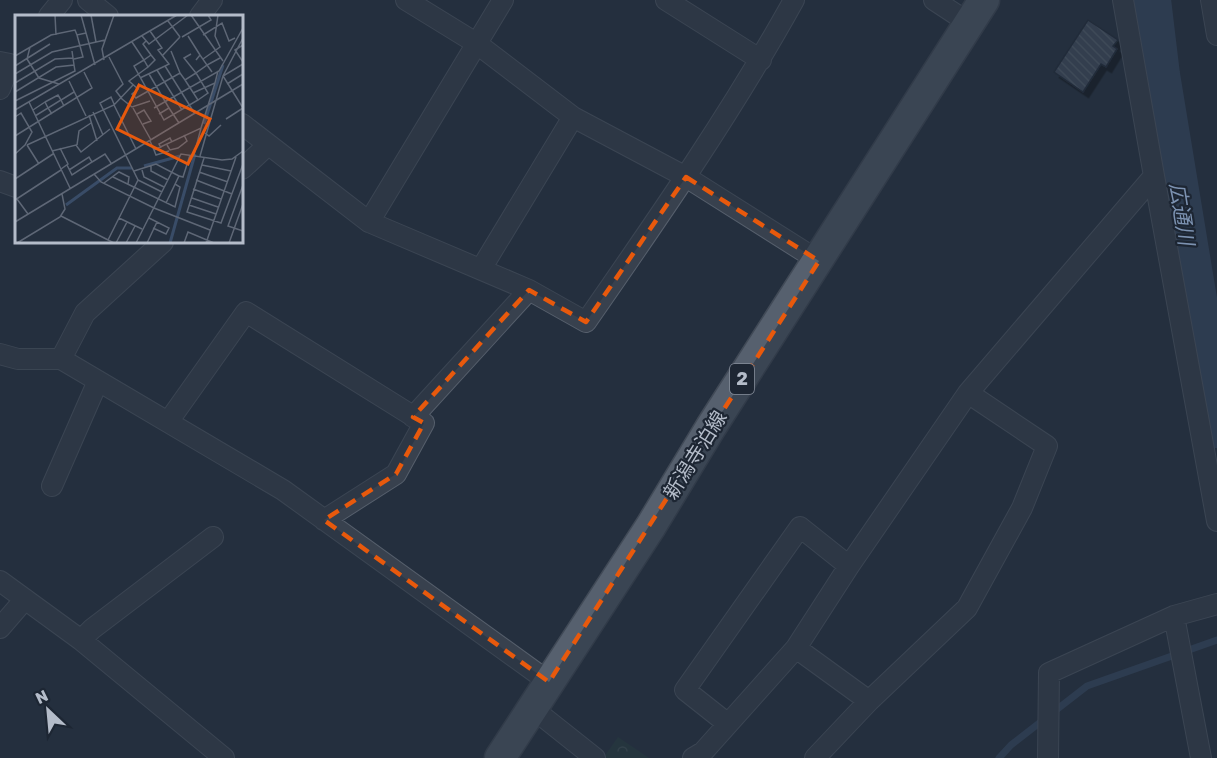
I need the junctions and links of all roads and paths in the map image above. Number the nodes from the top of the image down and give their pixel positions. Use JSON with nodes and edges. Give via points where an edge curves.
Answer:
{"nodes":[{"id":1,"x":62,"y":0,"type":"edge"},
{"id":2,"x":88,"y":0,"type":"edge"},
{"id":3,"x":212,"y":0,"type":"edge"},
{"id":4,"x":406,"y":0,"type":"edge"},
{"id":5,"x":503,"y":0,"type":"edge"},
{"id":6,"x":666,"y":0,"type":"edge"},
{"id":7,"x":795,"y":0,"type":"edge"},
{"id":8,"x":934,"y":0,"type":"edge"},
{"id":9,"x":1123,"y":0,"type":"edge"},
{"id":10,"x":1211,"y":0,"type":"edge"},
{"id":11,"x":977,"y":12,"type":"edge"},
{"id":12,"x":50,"y":15,"type":"edge"},
{"id":13,"x":107,"y":15,"type":"edge"},
{"id":14,"x":201,"y":15,"type":"edge"},
{"id":15,"x":1217,"y":35,"type":"edge"},
{"id":16,"x":476,"y":43,"type":"junction"},
{"id":17,"x":761,"y":60,"type":"junction"},
{"id":18,"x":9,"y":61,"type":"edge"},
{"id":19,"x":0,"y":89,"type":"edge"},
{"id":20,"x":573,"y":117,"type":"junction"},
{"id":21,"x":243,"y":125,"type":"edge"},
{"id":22,"x":268,"y":145,"type":"junction"},
{"id":23,"x":243,"y":168,"type":"edge"},
{"id":24,"x":1154,"y":176,"type":"junction"},
{"id":25,"x":686,"y":177,"type":"junction"},
{"id":26,"x":0,"y":181,"type":"edge"},
{"id":27,"x":15,"y":188,"type":"edge"},
{"id":28,"x":369,"y":222,"type":"junction"},
{"id":29,"x":162,"y":243,"type":"edge"},
{"id":30,"x":819,"y":261,"type":"junction"},
{"id":31,"x":481,"y":268,"type":"junction"},
{"id":32,"x":529,"y":290,"type":"junction"},
{"id":33,"x":0,"y":354,"type":"edge"},
{"id":34,"x":61,"y":359,"type":"junction"},
{"id":35,"x":98,"y":381,"type":"junction"},
{"id":36,"x":968,"y":393,"type":"junction"},
{"id":37,"x":413,"y":417,"type":"junction"},
{"id":38,"x":168,"y":422,"type":"junction"},
{"id":39,"x":52,"y":486,"type":"dead end"},
{"id":40,"x":324,"y":520,"type":"junction"},
{"id":41,"x":1217,"y":521,"type":"edge"},
{"id":42,"x":213,"y":537,"type":"dead end"},
{"id":43,"x":849,"y":566,"type":"junction"},
{"id":44,"x":0,"y":581,"type":"edge"},
{"id":45,"x":25,"y":599,"type":"junction"},
{"id":46,"x":1217,"y":604,"type":"edge"},
{"id":47,"x":1174,"y":616,"type":"junction"},
{"id":48,"x":0,"y":628,"type":"edge"},
{"id":49,"x":81,"y":640,"type":"junction"},
{"id":50,"x":796,"y":648,"type":"junction"},
{"id":51,"x":549,"y":682,"type":"junction"},
{"id":52,"x":869,"y":700,"type":"junction"},
{"id":53,"x":532,"y":708,"type":"junction"},
{"id":54,"x":728,"y":724,"type":"junction"},
{"id":55,"x":224,"y":758,"type":"edge"},
{"id":56,"x":500,"y":758,"type":"edge"},
{"id":57,"x":595,"y":758,"type":"edge"},
{"id":58,"x":693,"y":758,"type":"edge"},
{"id":59,"x":815,"y":758,"type":"edge"},
{"id":60,"x":1048,"y":758,"type":"edge"},
{"id":61,"x":1201,"y":758,"type":"edge"}],
"edges":[{"from":1,"to":12,"type":"street"},
{"from":2,"to":13,"type":"street"},
{"from":3,"to":14,"type":"street"},
{"from":4,"to":16,"type":"street"},
{"from":5,"to":16,"type":"street"},
{"from":6,"to":17,"type":"street"},
{"from":7,"to":17,"type":"street"},
{"from":8,"to":11,"type":"street"},
{"from":9,"to":24,"type":"street"},
{"from":10,"to":15,"type":"street"},
{"from":11,"to":30,"type":"main road","name":"新潟寺泊線","number":"2"},
{"from":16,"to":20,"type":"street"},
{"from":16,"to":28,"type":"street"},
{"from":17,"to":25,"type":"street"},
{"from":18,"to":19,"type":"street"},
{"from":20,"to":25,"type":"street"},
{"from":20,"to":31,"type":"street"},
{"from":21,"to":22,"type":"street"},
{"from":22,"to":23,"type":"street"},
{"from":22,"to":28,"type":"street"},
{"from":24,"to":36,"type":"street"},
{"from":24,"to":41,"type":"street"},
{"from":25,"to":30,"type":"street"},
{"from":25,"to":32,"type":"street","via":[[585,322]]},
{"from":26,"to":27,"type":"street"},
{"from":28,"to":31,"type":"street"},
{"from":29,"to":34,"type":"street","via":[[85,313]]},
{"from":30,"to":51,"type":"main road","name":"新潟寺泊線","number":"2"},
{"from":31,"to":32,"type":"street"},
{"from":32,"to":37,"type":"street"},
{"from":33,"to":34,"type":"street","via":[[18,359]]},
{"from":34,"to":35,"type":"street"},
{"from":35,"to":38,"type":"street"},
{"from":35,"to":39,"type":"street"},
{"from":36,"to":43,"type":"street"},
{"from":36,"to":52,"type":"street","via":[[1047,446],[1022,508],[967,608]]},
{"from":37,"to":38,"type":"street","via":[[246,312]]},
{"from":37,"to":40,"type":"street","via":[[424,423],[396,474]]},
{"from":38,"to":40,"type":"street","via":[[283,490]]},
{"from":40,"to":51,"type":"street"},
{"from":42,"to":49,"type":"street"},
{"from":43,"to":50,"type":"street"},
{"from":43,"to":54,"type":"street","via":[[800,527],[685,690]]},
{"from":44,"to":45,"type":"street"},
{"from":45,"to":48,"type":"street"},
{"from":45,"to":49,"type":"street"},
{"from":46,"to":47,"type":"street"},
{"from":47,"to":60,"type":"street","via":[[1049,673]]},
{"from":47,"to":61,"type":"street"},
{"from":49,"to":55,"type":"street"},
{"from":50,"to":52,"type":"street"},
{"from":50,"to":54,"type":"street"},
{"from":51,"to":53,"type":"main road","name":"新潟寺泊線","number":"2"},
{"from":52,"to":59,"type":"street"},
{"from":53,"to":56,"type":"main road","name":"新潟寺泊線","number":"2"},
{"from":53,"to":57,"type":"street"},
{"from":54,"to":58,"type":"street"}]}
